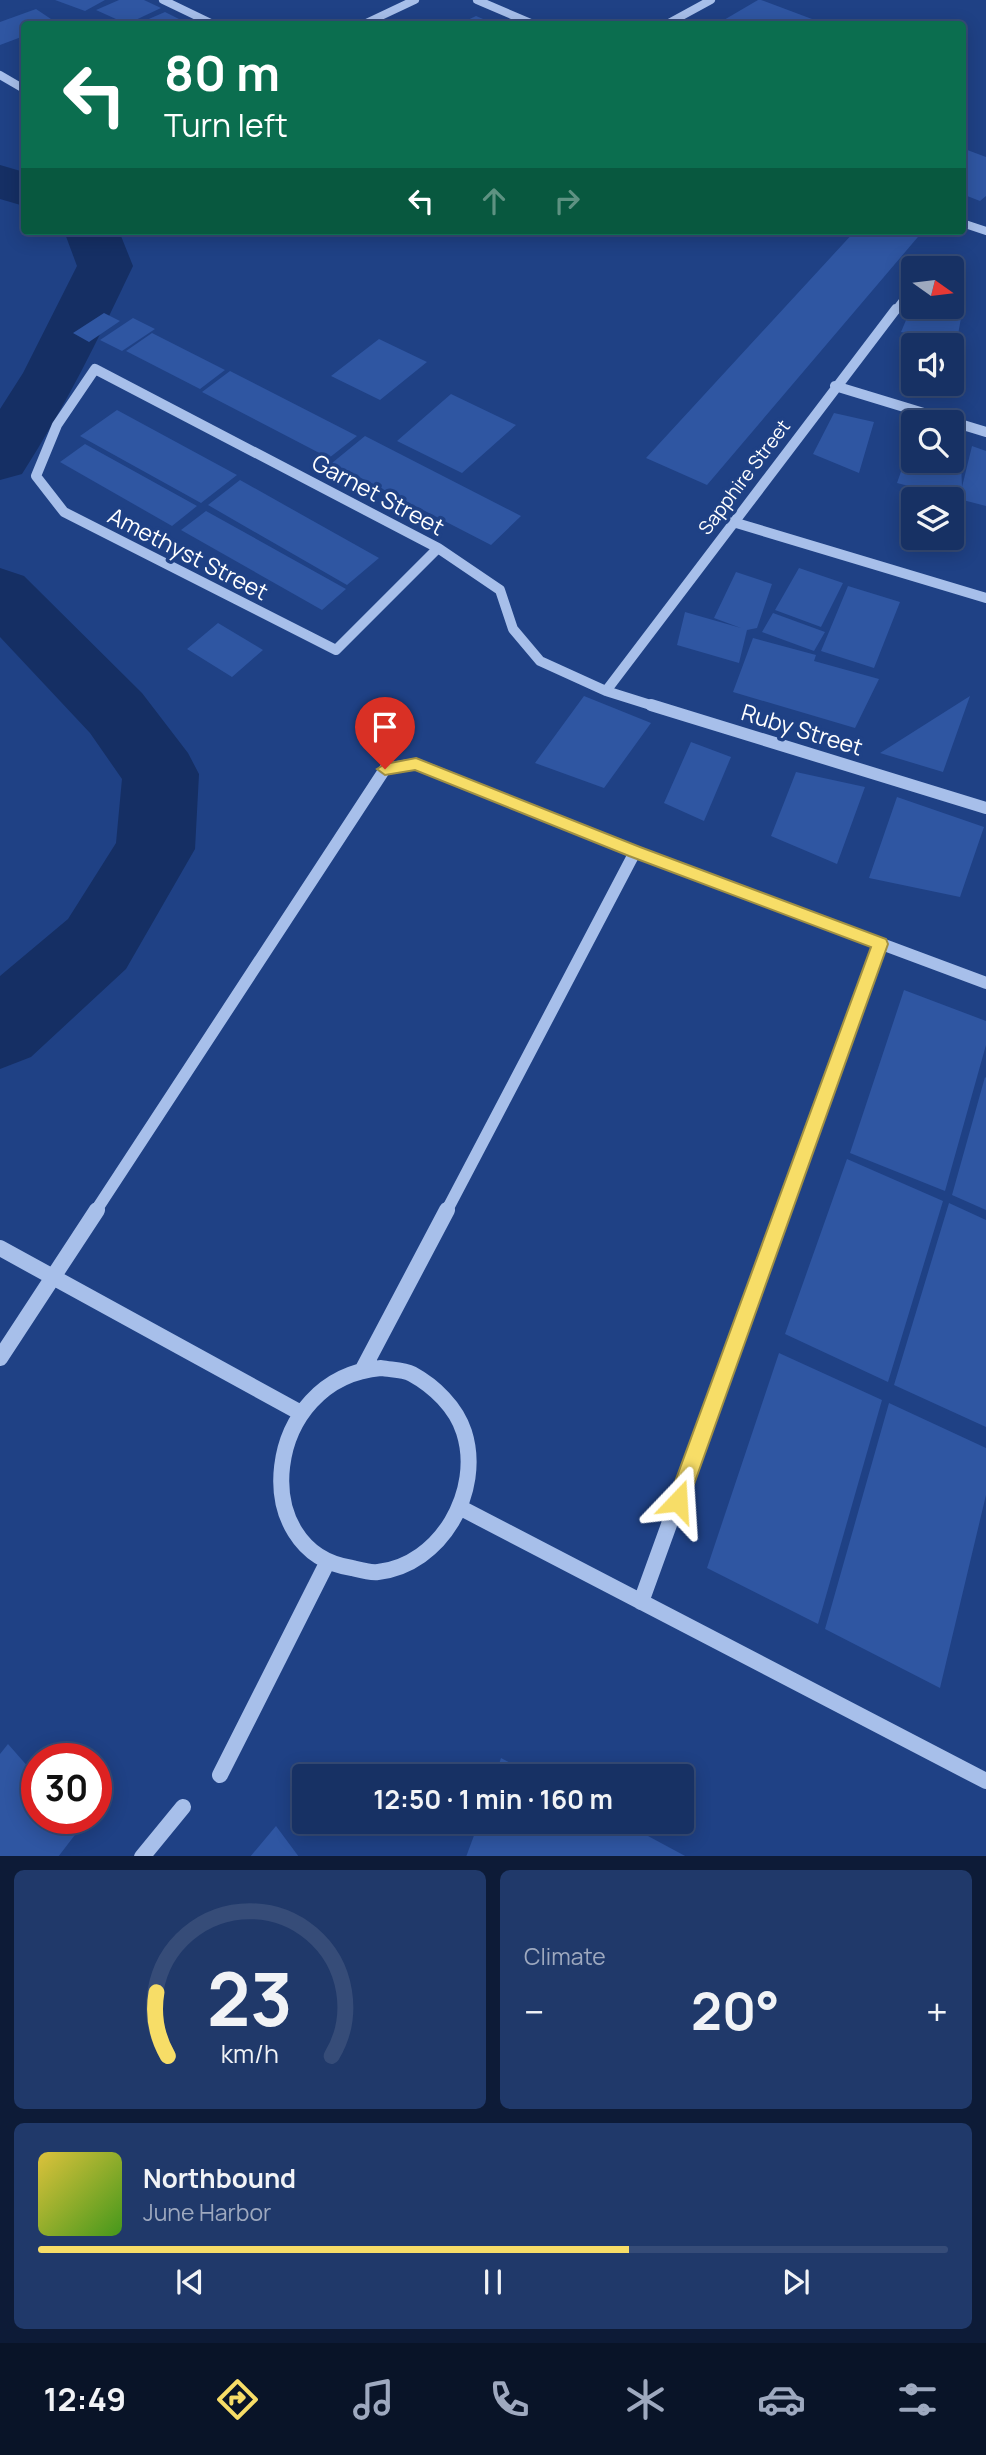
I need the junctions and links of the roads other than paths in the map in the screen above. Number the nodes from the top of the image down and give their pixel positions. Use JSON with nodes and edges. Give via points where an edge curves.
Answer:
{"nodes":[{"id":1,"x":163,"y":0,"type":"edge"},
{"id":2,"x":415,"y":0,"type":"edge"},
{"id":3,"x":477,"y":0,"type":"edge"},
{"id":4,"x":711,"y":0,"type":"edge"},
{"id":5,"x":207,"y":21,"type":"edge"},
{"id":6,"x":370,"y":21,"type":"edge"},
{"id":7,"x":526,"y":21,"type":"edge"},
{"id":8,"x":672,"y":21,"type":"edge"},
{"id":9,"x":0,"y":75,"type":"edge"},
{"id":10,"x":21,"y":87,"type":"edge"},
{"id":11,"x":982,"y":231,"type":"edge"},
{"id":12,"x":986,"y":239,"type":"edge"},
{"id":13,"x":901,"y":302,"type":"edge"},
{"id":14,"x":95,"y":369,"type":"joint"},
{"id":15,"x":835,"y":386,"type":"junction"},
{"id":16,"x":986,"y":432,"type":"edge"},
{"id":17,"x":733,"y":522,"type":"junction"},
{"id":18,"x":439,"y":548,"type":"junction"},
{"id":19,"x":986,"y":598,"type":"edge"},
{"id":20,"x":606,"y":691,"type":"junction"},
{"id":21,"x":986,"y":808,"type":"edge"},
{"id":22,"x":635,"y":852,"type":"junction"},
{"id":23,"x":880,"y":944,"type":"junction"},
{"id":24,"x":986,"y":983,"type":"edge"},
{"id":25,"x":0,"y":1248,"type":"edge"},
{"id":26,"x":53,"y":1277,"type":"junction"},
{"id":27,"x":0,"y":1358,"type":"edge"},
{"id":28,"x":362,"y":1371,"type":"junction"},
{"id":29,"x":299,"y":1412,"type":"junction"},
{"id":30,"x":461,"y":1508,"type":"junction"},
{"id":31,"x":327,"y":1563,"type":"junction"},
{"id":32,"x":641,"y":1602,"type":"junction"},
{"id":33,"x":220,"y":1775,"type":"dead end"},
{"id":34,"x":986,"y":1781,"type":"edge"},
{"id":35,"x":183,"y":1807,"type":"dead end"},
{"id":36,"x":143,"y":1856,"type":"edge"}],
"edges":[{"from":1,"to":5,"type":"street"},
{"from":2,"to":6,"type":"street"},
{"from":3,"to":7,"type":"street"},
{"from":4,"to":8,"type":"street"},
{"from":9,"to":10,"type":"street"},
{"from":11,"to":12,"type":"street"},
{"from":13,"to":15,"type":"street","name":"Sapphire Street"},
{"from":14,"to":18,"type":"street","name":"Garnet Street"},
{"from":14,"to":18,"type":"street","name":"Amethyst Street","via":[[57,425],[36,476],[64,512],[336,650]]},
{"from":15,"to":16,"type":"street"},
{"from":15,"to":17,"type":"street","name":"Sapphire Street"},
{"from":17,"to":19,"type":"street"},
{"from":17,"to":20,"type":"street","name":"Sapphire Street"},
{"from":18,"to":20,"type":"street","name":"Garnet Street","via":[[500,590],[513,629],[540,662]]},
{"from":20,"to":21,"type":"street","name":"Ruby Street"},
{"from":22,"to":23,"type":"street"},
{"from":22,"to":26,"type":"street","via":[[416,764],[385,769]]},
{"from":22,"to":28,"type":"street"},
{"from":23,"to":24,"type":"street"},
{"from":23,"to":32,"type":"street"},
{"from":25,"to":26,"type":"street"},
{"from":26,"to":27,"type":"street"},
{"from":26,"to":29,"type":"street"},
{"from":28,"to":29,"type":"street","via":[[322,1387]]},
{"from":28,"to":30,"type":"street","via":[[381,1368],[410,1374],[436,1389],[456,1413],[467,1442],[469,1475]]},
{"from":29,"to":31,"type":"street","via":[[285,1443],[279,1477],[285,1511],[302,1541]]},
{"from":30,"to":31,"type":"street","via":[[444,1537],[409,1563],[389,1571],[357,1573]]},
{"from":30,"to":32,"type":"street"},
{"from":31,"to":33,"type":"street"},
{"from":32,"to":34,"type":"street"},
{"from":35,"to":36,"type":"street"}]}
